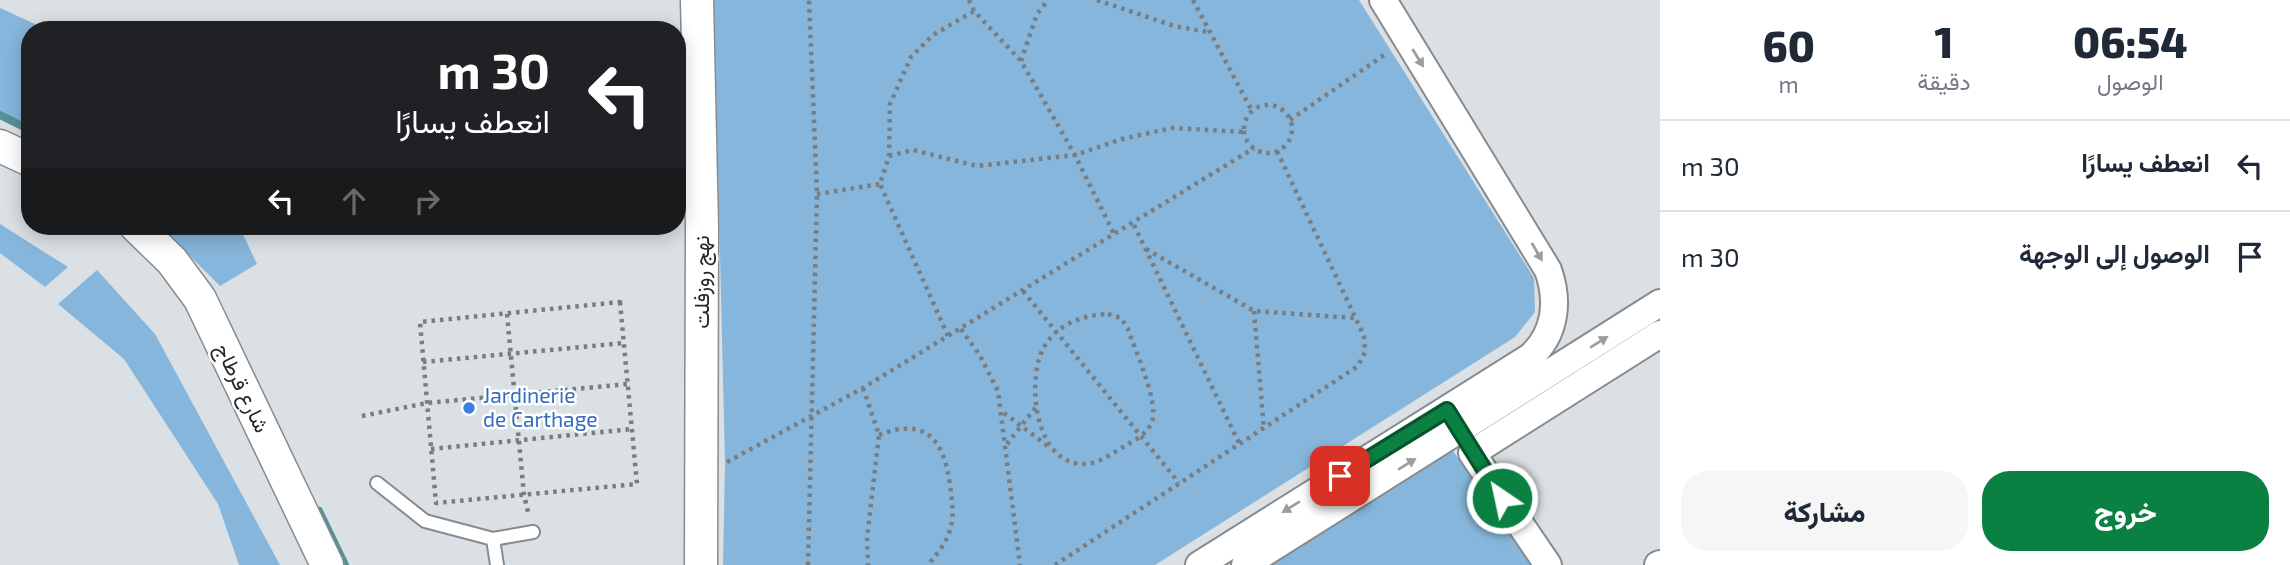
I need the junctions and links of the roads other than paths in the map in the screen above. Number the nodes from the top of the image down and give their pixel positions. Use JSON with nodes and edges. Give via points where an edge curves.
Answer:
{"nodes":[{"id":1,"x":697,"y":0,"type":"edge"},
{"id":2,"x":1382,"y":0,"type":"edge"},
{"id":3,"x":0,"y":146,"type":"edge"},
{"id":4,"x":21,"y":156,"type":"edge"},
{"id":5,"x":145,"y":235,"type":"edge"},
{"id":6,"x":1660,"y":303,"type":"edge"},
{"id":7,"x":1660,"y":334,"type":"edge"},
{"id":8,"x":1460,"y":431,"type":"junction"},
{"id":9,"x":377,"y":483,"type":"dead end"},
{"id":10,"x":533,"y":532,"type":"dead end"},
{"id":11,"x":493,"y":539,"type":"junction"},
{"id":12,"x":327,"y":565,"type":"edge"},
{"id":13,"x":497,"y":565,"type":"edge"},
{"id":14,"x":701,"y":565,"type":"edge"},
{"id":15,"x":1199,"y":565,"type":"edge"},
{"id":16,"x":1245,"y":565,"type":"edge"},
{"id":17,"x":1548,"y":565,"type":"edge"}],
"edges":[{"from":1,"to":14,"type":"street","name":"نهج روزفلت"},
{"from":2,"to":8,"type":"street","one_way":true,"via":[[1507,200],[1556,292],[1542,346]]},
{"from":3,"to":4,"type":"street"},
{"from":5,"to":12,"type":"street","name":"شارع قرطاج","via":[[200,299]]},
{"from":8,"to":6,"type":"street","one_way":true},
{"from":7,"to":8,"type":"street"},
{"from":8,"to":15,"type":"street","one_way":true},
{"from":16,"to":8,"type":"street","one_way":true},
{"from":8,"to":17,"type":"street"},
{"from":9,"to":11,"type":"lane","via":[[425,521]]},
{"from":10,"to":11,"type":"lane"},
{"from":11,"to":13,"type":"lane"}]}
